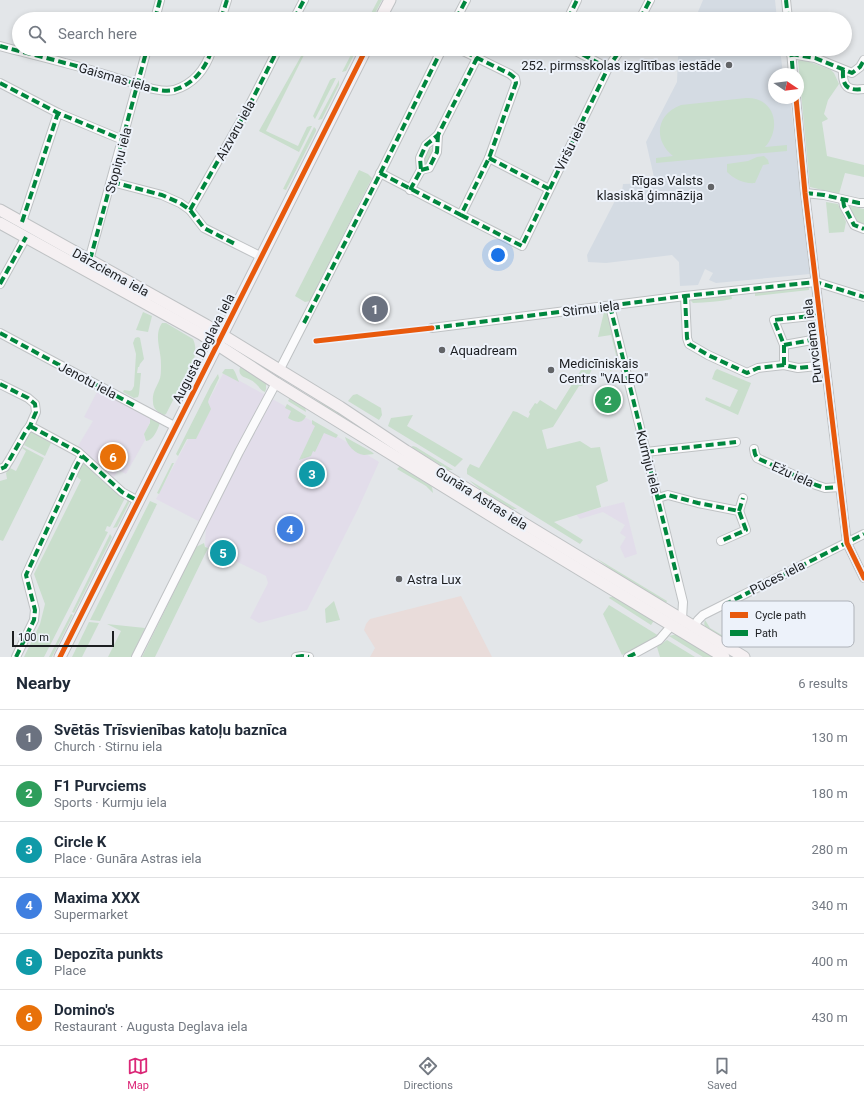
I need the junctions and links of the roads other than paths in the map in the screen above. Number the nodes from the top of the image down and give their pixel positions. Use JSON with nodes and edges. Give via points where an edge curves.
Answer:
{"nodes":[{"id":1,"x":160,"y":0,"type":"edge"},
{"id":2,"x":227,"y":0,"type":"edge"},
{"id":3,"x":304,"y":0,"type":"edge"},
{"id":4,"x":390,"y":0,"type":"edge"},
{"id":5,"x":466,"y":0,"type":"edge"},
{"id":6,"x":577,"y":0,"type":"edge"},
{"id":7,"x":650,"y":0,"type":"edge"},
{"id":8,"x":786,"y":0,"type":"edge"},
{"id":9,"x":157,"y":12,"type":"edge"},
{"id":10,"x":223,"y":12,"type":"edge"},
{"id":11,"x":298,"y":12,"type":"edge"},
{"id":12,"x":384,"y":12,"type":"edge"},
{"id":13,"x":460,"y":12,"type":"edge"},
{"id":14,"x":571,"y":12,"type":"edge"},
{"id":15,"x":644,"y":12,"type":"edge"},
{"id":16,"x":787,"y":12,"type":"edge"},
{"id":17,"x":0,"y":46,"type":"edge"},
{"id":18,"x":12,"y":49,"type":"edge"},
{"id":19,"x":39,"y":56,"type":"edge"},
{"id":20,"x":145,"y":56,"type":"edge"},
{"id":21,"x":210,"y":56,"type":"edge"},
{"id":22,"x":274,"y":56,"type":"edge"},
{"id":23,"x":362,"y":56,"type":"edge"},
{"id":24,"x":439,"y":56,"type":"edge"},
{"id":25,"x":473,"y":56,"type":"edge"},
{"id":26,"x":585,"y":56,"type":"edge"},
{"id":27,"x":616,"y":56,"type":"edge"},
{"id":28,"x":791,"y":56,"type":"edge"},
{"id":29,"x":808,"y":56,"type":"edge"},
{"id":30,"x":477,"y":58,"type":"junction"},
{"id":31,"x":864,"y":60,"type":"edge"},
{"id":32,"x":608,"y":68,"type":"junction"},
{"id":33,"x":792,"y":68,"type":"edge"},
{"id":34,"x":843,"y":70,"type":"junction"},
{"id":35,"x":0,"y":83,"type":"edge"},
{"id":36,"x":138,"y":85,"type":"junction"},
{"id":37,"x":864,"y":89,"type":"edge"},
{"id":38,"x":797,"y":104,"type":"edge"},
{"id":39,"x":58,"y":113,"type":"junction"},
{"id":40,"x":438,"y":135,"type":"junction"},
{"id":41,"x":123,"y":140,"type":"junction"},
{"id":42,"x":489,"y":158,"type":"junction"},
{"id":43,"x":421,"y":170,"type":"junction"},
{"id":44,"x":380,"y":174,"type":"junction"},
{"id":45,"x":112,"y":182,"type":"junction"},
{"id":46,"x":549,"y":189,"type":"junction"},
{"id":47,"x":410,"y":190,"type":"junction"},
{"id":48,"x":805,"y":193,"type":"junction"},
{"id":49,"x":843,"y":200,"type":"junction"},
{"id":50,"x":864,"y":203,"type":"edge"},
{"id":51,"x":0,"y":210,"type":"edge"},
{"id":52,"x":190,"y":210,"type":"junction"},
{"id":53,"x":461,"y":215,"type":"junction"},
{"id":54,"x":22,"y":222,"type":"junction"},
{"id":55,"x":0,"y":223,"type":"edge"},
{"id":56,"x":864,"y":229,"type":"edge"},
{"id":57,"x":26,"y":237,"type":"junction"},
{"id":58,"x":262,"y":257,"type":"junction"},
{"id":59,"x":88,"y":265,"type":"junction"},
{"id":60,"x":816,"y":282,"type":"junction"},
{"id":61,"x":0,"y":284,"type":"edge"},
{"id":62,"x":686,"y":296,"type":"junction"},
{"id":63,"x":864,"y":297,"type":"edge"},
{"id":64,"x":610,"y":306,"type":"junction"},
{"id":65,"x":820,"y":314,"type":"junction"},
{"id":66,"x":432,"y":328,"type":"dead end"},
{"id":67,"x":0,"y":334,"type":"edge"},
{"id":68,"x":823,"y":338,"type":"junction"},
{"id":69,"x":219,"y":340,"type":"junction"},
{"id":70,"x":784,"y":345,"type":"junction"},
{"id":71,"x":826,"y":365,"type":"junction"},
{"id":72,"x":784,"y":366,"type":"junction"},
{"id":73,"x":279,"y":370,"type":"junction"},
{"id":74,"x":276,"y":383,"type":"junction"},
{"id":75,"x":0,"y":384,"type":"edge"},
{"id":76,"x":307,"y":388,"type":"junction"},
{"id":77,"x":30,"y":426,"type":"junction"},
{"id":78,"x":176,"y":426,"type":"junction"},
{"id":79,"x":736,"y":442,"type":"dead end"},
{"id":80,"x":754,"y":449,"type":"dead end"},
{"id":81,"x":646,"y":452,"type":"junction"},
{"id":82,"x":82,"y":456,"type":"junction"},
{"id":83,"x":0,"y":469,"type":"edge"},
{"id":84,"x":840,"y":487,"type":"junction"},
{"id":85,"x":658,"y":498,"type":"junction"},
{"id":86,"x":742,"y":498,"type":"dead end"},
{"id":87,"x":138,"y":502,"type":"junction"},
{"id":88,"x":739,"y":511,"type":"junction"},
{"id":89,"x":520,"y":528,"type":"junction"},
{"id":90,"x":864,"y":534,"type":"edge"},
{"id":91,"x":721,"y":541,"type":"dead end"},
{"id":92,"x":847,"y":543,"type":"junction"},
{"id":93,"x":864,"y":578,"type":"edge"},
{"id":94,"x":731,"y":601,"type":"edge"},
{"id":95,"x":722,"y":605,"type":"edge"},
{"id":96,"x":682,"y":619,"type":"junction"},
{"id":97,"x":672,"y":625,"type":"junction"},
{"id":98,"x":694,"y":626,"type":"junction"},
{"id":99,"x":722,"y":643,"type":"edge"},
{"id":100,"x":728,"y":647,"type":"edge"},
{"id":101,"x":16,"y":657,"type":"edge"},
{"id":102,"x":60,"y":657,"type":"edge"},
{"id":103,"x":136,"y":657,"type":"edge"},
{"id":104,"x":628,"y":657,"type":"edge"},
{"id":105,"x":724,"y":657,"type":"edge"},
{"id":106,"x":744,"y":657,"type":"edge"}],
"edges":[{"from":1,"to":9,"type":"street"},
{"from":2,"to":10,"type":"street"},
{"from":3,"to":11,"type":"street"},
{"from":4,"to":12,"type":"main road"},
{"from":5,"to":13,"type":"street"},
{"from":6,"to":14,"type":"street"},
{"from":7,"to":15,"type":"street"},
{"from":8,"to":16,"type":"street"},
{"from":17,"to":18,"type":"street","name":"Gaismas iela"},
{"from":19,"to":36,"type":"street","name":"Gaismas iela"},
{"from":20,"to":36,"type":"street","name":"Stopiņu iela"},
{"from":21,"to":36,"type":"street","name":"Gaismas iela","via":[[196,78],[184,86],[164,90]]},
{"from":22,"to":52,"type":"street","name":"Aizvaru iela"},
{"from":23,"to":58,"type":"main road","name":"Augusta Deglava iela"},
{"from":24,"to":44,"type":"street"},
{"from":25,"to":30,"type":"street"},
{"from":26,"to":32,"type":"street"},
{"from":27,"to":32,"type":"street","name":"Viršu iela"},
{"from":28,"to":33,"type":"street"},
{"from":29,"to":34,"type":"street"},
{"from":30,"to":40,"type":"street"},
{"from":30,"to":42,"type":"street","via":[[510,74],[516,83]]},
{"from":31,"to":34,"type":"street","via":[[852,73]]},
{"from":32,"to":46,"type":"street","name":"Viršu iela"},
{"from":34,"to":37,"type":"street","via":[[844,85],[853,89]]},
{"from":35,"to":39,"type":"street"},
{"from":36,"to":41,"type":"street","name":"Stopiņu iela"},
{"from":38,"to":48,"type":"street","name":"Purvciema iela"},
{"from":39,"to":41,"type":"street"},
{"from":39,"to":54,"type":"street"},
{"from":40,"to":43,"type":"street","via":[[426,145],[420,158]]},
{"from":40,"to":43,"type":"street","via":[[438,152],[428,168]]},
{"from":41,"to":45,"type":"street","name":"Stopiņu iela"},
{"from":42,"to":46,"type":"street"},
{"from":42,"to":53,"type":"street"},
{"from":43,"to":47,"type":"street"},
{"from":44,"to":47,"type":"street"},
{"from":44,"to":73,"type":"street"},
{"from":45,"to":52,"type":"street","via":[[162,195]]},
{"from":45,"to":59,"type":"street","name":"Stopiņu iela"},
{"from":46,"to":53,"type":"street","name":"Viršu iela","via":[[522,246]]},
{"from":47,"to":53,"type":"street"},
{"from":48,"to":49,"type":"street"},
{"from":48,"to":60,"type":"street","name":"Purvciema iela"},
{"from":49,"to":50,"type":"street"},
{"from":49,"to":56,"type":"street","via":[[854,225]]},
{"from":51,"to":54,"type":"main road","name":"Dārzciema iela"},
{"from":52,"to":58,"type":"street","via":[[204,228]]},
{"from":54,"to":59,"type":"main road","name":"Dārzciema iela"},
{"from":55,"to":57,"type":"main road","name":"Dārzciema iela"},
{"from":57,"to":59,"type":"main road","name":"Dārzciema iela"},
{"from":57,"to":61,"type":"street"},
{"from":58,"to":69,"type":"main road","name":"Augusta Deglava iela"},
{"from":59,"to":69,"type":"main road","name":"Dārzciema iela","via":[[201,334]]},
{"from":60,"to":62,"type":"street","name":"Stirnu iela"},
{"from":60,"to":63,"type":"street","name":"Stirnu iela"},
{"from":60,"to":65,"type":"street","name":"Purvciema iela"},
{"from":62,"to":64,"type":"street","name":"Stirnu iela"},
{"from":62,"to":72,"type":"street","via":[[689,344],[747,373],[758,368]]},
{"from":64,"to":66,"type":"street","name":"Stirnu iela"},
{"from":64,"to":81,"type":"street","name":"Kurmju iela"},
{"from":65,"to":68,"type":"street","name":"Purvciema iela"},
{"from":65,"to":70,"type":"street","via":[[774,320]]},
{"from":67,"to":78,"type":"street","name":"Jenotu iela"},
{"from":68,"to":70,"type":"street"},
{"from":68,"to":71,"type":"street","name":"Purvciema iela"},
{"from":69,"to":73,"type":"main road","name":"Gunāra Astras iela"},
{"from":69,"to":74,"type":"main road","name":"Gunāra Astras iela"},
{"from":69,"to":78,"type":"main road","name":"Augusta Deglava iela"},
{"from":70,"to":72,"type":"street"},
{"from":71,"to":72,"type":"street","via":[[798,368]]},
{"from":71,"to":84,"type":"street","name":"Purvciema iela"},
{"from":73,"to":76,"type":"main road","name":"Gunāra Astras iela"},
{"from":74,"to":76,"type":"main road","via":[[281,380],[303,390]]},
{"from":74,"to":89,"type":"main road","name":"Gunāra Astras iela"},
{"from":74,"to":103,"type":"street"},
{"from":75,"to":77,"type":"street","via":[[35,404],[36,412]]},
{"from":76,"to":89,"type":"main road","name":"Gunāra Astras iela","via":[[340,407]]},
{"from":77,"to":82,"type":"street"},
{"from":77,"to":83,"type":"street","via":[[4,467]]},
{"from":78,"to":87,"type":"main road","name":"Augusta Deglava iela"},
{"from":79,"to":81,"type":"street"},
{"from":80,"to":84,"type":"street","name":"Ežu iela","via":[[757,458],[783,470],[825,488]]},
{"from":81,"to":85,"type":"street","name":"Kurmju iela"},
{"from":82,"to":87,"type":"street","via":[[122,492]]},
{"from":82,"to":101,"type":"street","via":[[26,575],[35,610],[34,620]]},
{"from":84,"to":92,"type":"street","name":"Purvciema iela"},
{"from":85,"to":88,"type":"street","via":[[668,495]]},
{"from":85,"to":96,"type":"street","name":"Kurmju iela","via":[[683,602]]},
{"from":86,"to":88,"type":"street"},
{"from":87,"to":102,"type":"main road","name":"Augusta Deglava iela"},
{"from":88,"to":91,"type":"street","via":[[746,530]]},
{"from":89,"to":96,"type":"main road","name":"Gunāra Astras iela"},
{"from":89,"to":97,"type":"main road","name":"Gunāra Astras iela"},
{"from":90,"to":92,"type":"street","name":"Pūces iela"},
{"from":92,"to":93,"type":"street","name":"Purvciema iela"},
{"from":92,"to":94,"type":"street","name":"Pūces iela"},
{"from":95,"to":98,"type":"street","name":"Pūces iela","via":[[703,615]]},
{"from":96,"to":98,"type":"main road","name":"Gunāra Astras iela"},
{"from":97,"to":104,"type":"street","via":[[659,640]]},
{"from":97,"to":105,"type":"main road","name":"Gunāra Astras iela"},
{"from":98,"to":99,"type":"main road","name":"Gunāra Astras iela"},
{"from":100,"to":106,"type":"main road","name":"Gunāra Astras iela"}]}
